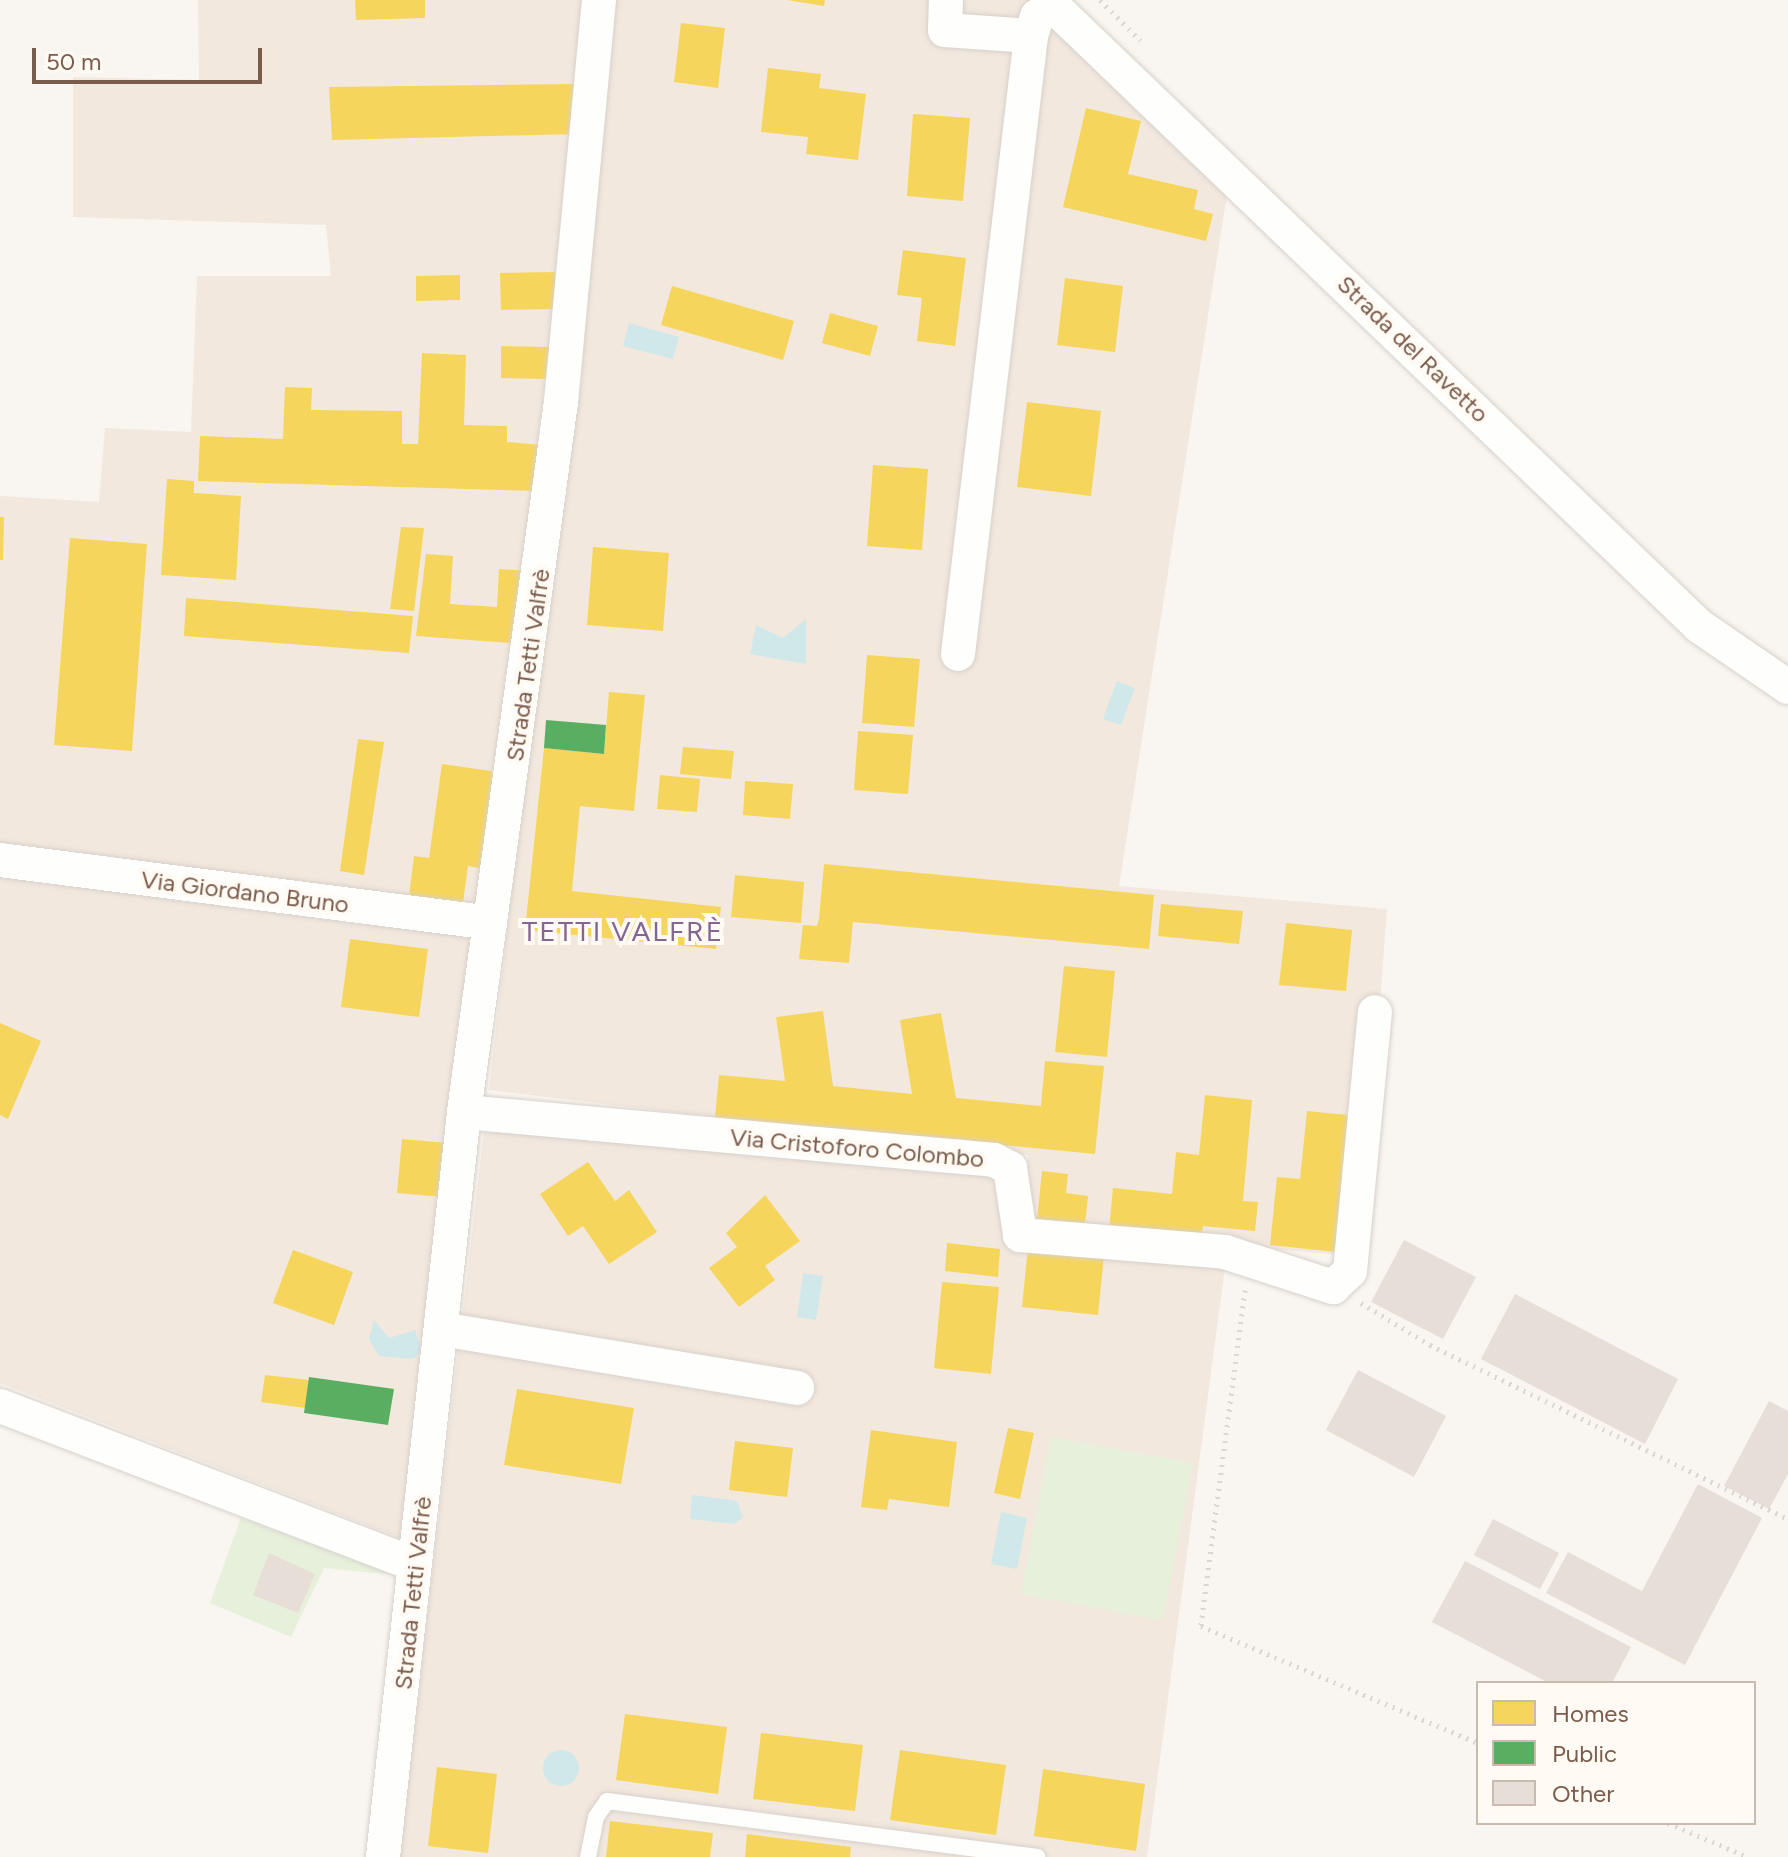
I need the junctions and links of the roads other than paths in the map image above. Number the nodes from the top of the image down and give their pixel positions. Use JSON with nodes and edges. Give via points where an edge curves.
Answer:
{"nodes":[{"id":1,"x":599,"y":0,"type":"edge"},
{"id":2,"x":946,"y":0,"type":"edge"},
{"id":3,"x":1045,"y":0,"type":"edge"},
{"id":4,"x":1031,"y":36,"type":"junction"},
{"id":5,"x":958,"y":654,"type":"dead end"},
{"id":6,"x":1788,"y":687,"type":"edge"},
{"id":7,"x":0,"y":860,"type":"edge"},
{"id":8,"x":490,"y":923,"type":"junction"},
{"id":9,"x":1375,"y":1012,"type":"dead end"},
{"id":10,"x":464,"y":1112,"type":"junction"},
{"id":11,"x":441,"y":1329,"type":"junction"},
{"id":12,"x":797,"y":1388,"type":"dead end"},
{"id":13,"x":0,"y":1406,"type":"edge"},
{"id":14,"x":414,"y":1564,"type":"junction"},
{"id":15,"x":383,"y":1857,"type":"edge"},
{"id":16,"x":588,"y":1857,"type":"edge"},
{"id":17,"x":1037,"y":1857,"type":"edge"}],
"edges":[{"from":1,"to":8,"type":"street","name":"Strada Tetti Valfrè","via":[[533,639]]},
{"from":2,"to":4,"type":"street","via":[[945,30]]},
{"from":3,"to":4,"type":"street","name":"Strada del Ravetto"},
{"from":3,"to":6,"type":"street","name":"Strada del Ravetto","via":[[1699,626]]},
{"from":4,"to":5,"type":"street","name":"Strada del Ravetto"},
{"from":7,"to":8,"type":"street","name":"Via Giordano Bruno"},
{"from":8,"to":10,"type":"street","name":"Strada Tetti Valfrè"},
{"from":9,"to":10,"type":"street","name":"Via Cristoforo Colombo","via":[[1350,1271],[1333,1287],[1225,1252],[1020,1235],[1010,1168],[994,1160]]},
{"from":10,"to":11,"type":"street","name":"Strada Tetti Valfrè"},
{"from":11,"to":12,"type":"street"},
{"from":11,"to":14,"type":"street","name":"Strada Tetti Valfrè"},
{"from":13,"to":14,"type":"street"},
{"from":14,"to":15,"type":"street","name":"Strada Tetti Valfrè"},
{"from":16,"to":17,"type":"lane","via":[[596,1817],[607,1801]]}]}
